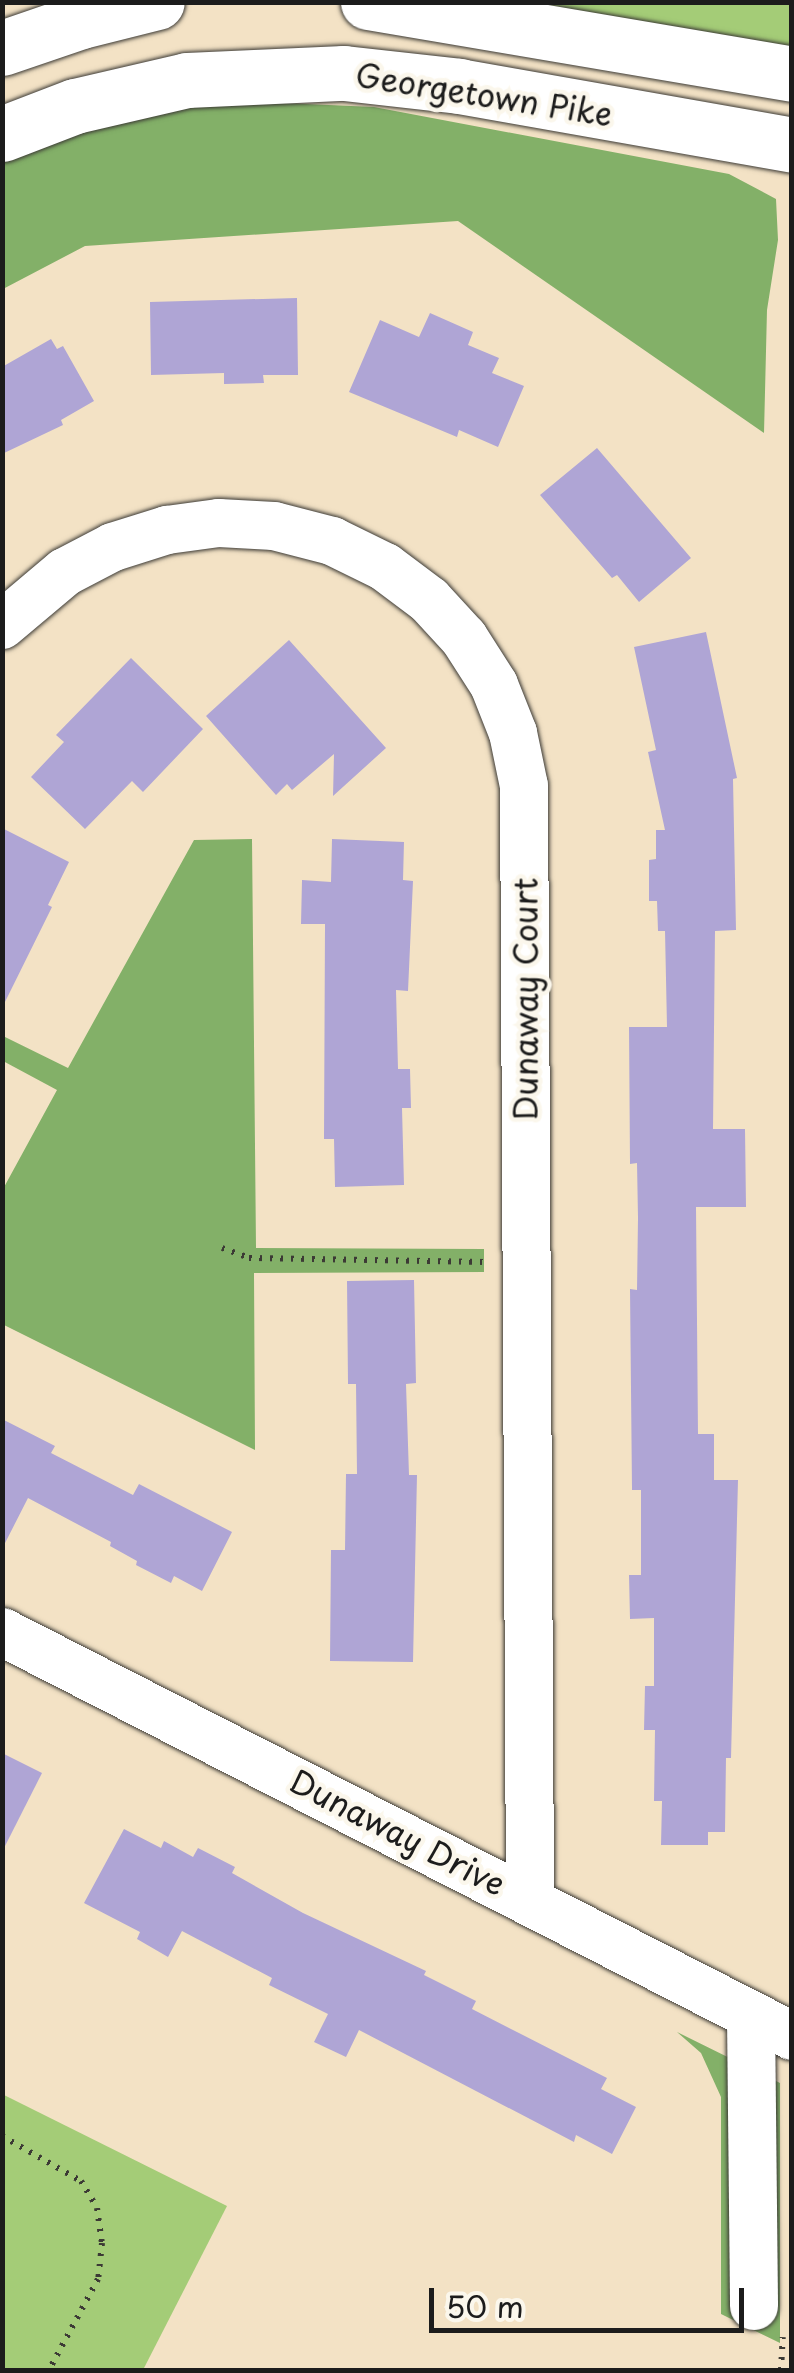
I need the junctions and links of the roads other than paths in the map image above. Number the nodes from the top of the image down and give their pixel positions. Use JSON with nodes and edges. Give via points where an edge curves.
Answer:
{"nodes":[{"id":1,"x":157,"y":2,"type":"edge"},
{"id":2,"x":368,"y":2,"type":"edge"},
{"id":3,"x":2,"y":48,"type":"edge"},
{"id":4,"x":792,"y":74,"type":"edge"},
{"id":5,"x":2,"y":134,"type":"edge"},
{"id":6,"x":792,"y":145,"type":"edge"},
{"id":7,"x":2,"y":625,"type":"edge"},
{"id":8,"x":2,"y":1632,"type":"edge"},
{"id":9,"x":530,"y":1898,"type":"junction"},
{"id":10,"x":771,"y":2026,"type":"edge"},
{"id":11,"x":754,"y":2306,"type":"dead end"}],
"edges":[{"from":1,"to":3,"type":"main road"},
{"from":2,"to":4,"type":"main road"},
{"from":5,"to":6,"type":"main road","name":"Georgetown Pike","via":[[76,106],[187,80],[329,72],[458,86]]},
{"from":7,"to":9,"type":"street","name":"Dunaway Court","via":[[93,556],[167,530],[274,526],[332,542],[385,567],[429,600],[464,638],[500,701],[524,786]]},
{"from":8,"to":9,"type":"street","name":"Dunaway Drive"},
{"from":9,"to":10,"type":"street","name":"Dunaway Drive"},
{"from":10,"to":11,"type":"street"}]}
